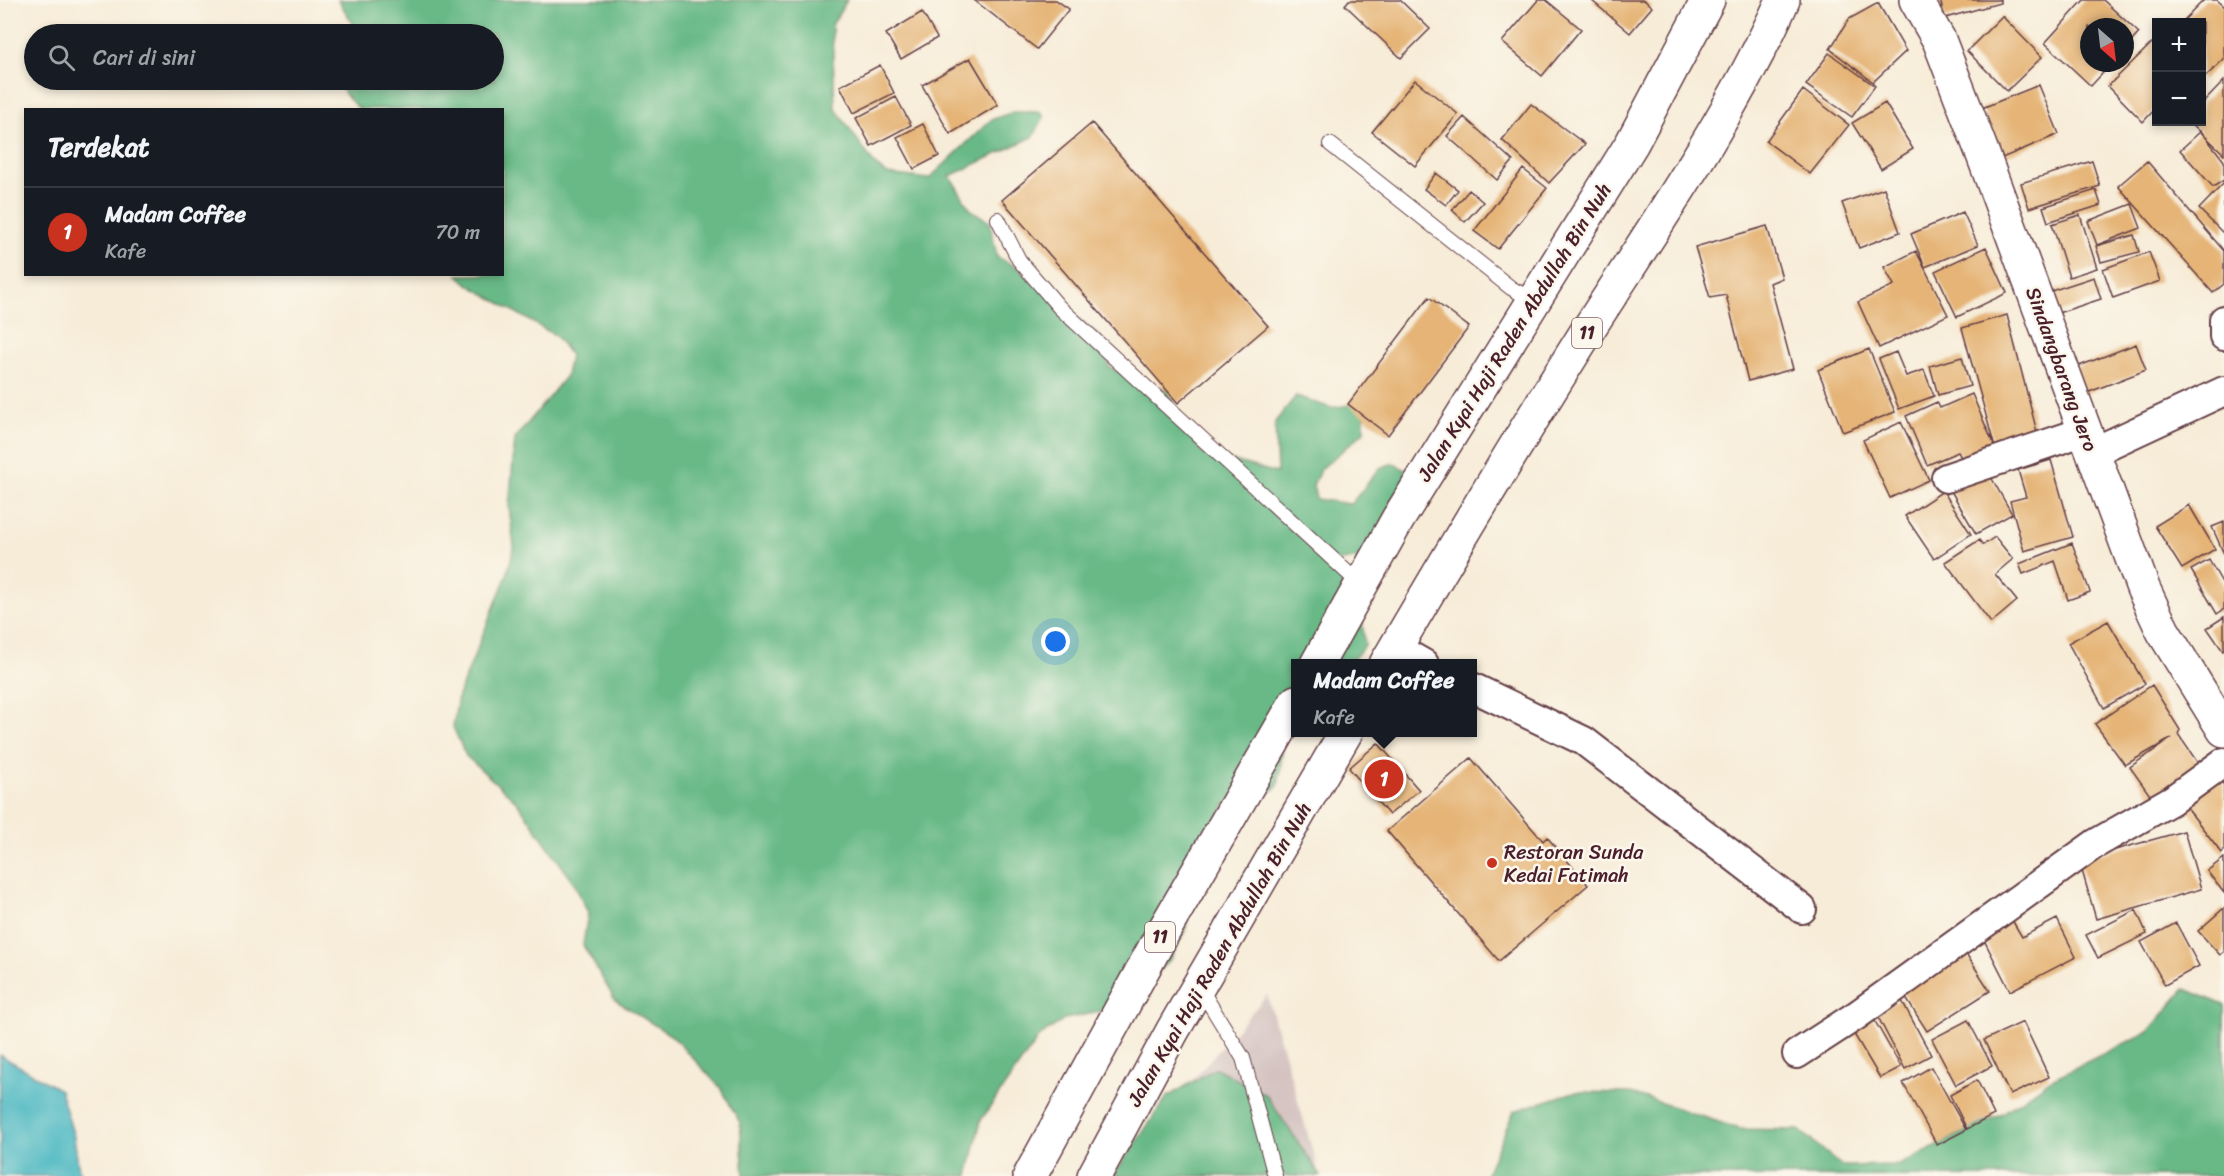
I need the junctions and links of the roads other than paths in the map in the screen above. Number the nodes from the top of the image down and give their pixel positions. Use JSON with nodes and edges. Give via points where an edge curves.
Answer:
{"nodes":[{"id":1,"x":1708,"y":0,"type":"edge"},
{"id":2,"x":1783,"y":0,"type":"edge"},
{"id":3,"x":1916,"y":0,"type":"edge"},
{"id":4,"x":1330,"y":144,"type":"dead end"},
{"id":5,"x":998,"y":219,"type":"dead end"},
{"id":6,"x":1532,"y":300,"type":"junction"},
{"id":7,"x":2224,"y":320,"type":"edge"},
{"id":8,"x":2224,"y":336,"type":"edge"},
{"id":9,"x":2224,"y":391,"type":"edge"},
{"id":10,"x":2089,"y":442,"type":"junction"},
{"id":11,"x":1946,"y":478,"type":"dead end"},
{"id":12,"x":1361,"y":585,"type":"junction"},
{"id":13,"x":1391,"y":656,"type":"edge"},
{"id":14,"x":1319,"y":659,"type":"edge"},
{"id":15,"x":1477,"y":689,"type":"edge"},
{"id":16,"x":1291,"y":711,"type":"edge"},
{"id":17,"x":2224,"y":730,"type":"edge"},
{"id":18,"x":1343,"y":737,"type":"edge"},
{"id":19,"x":2224,"y":762,"type":"edge"},
{"id":20,"x":1802,"y":909,"type":"dead end"},
{"id":21,"x":1199,"y":986,"type":"junction"},
{"id":22,"x":1797,"y":1054,"type":"dead end"},
{"id":23,"x":1030,"y":1176,"type":"edge"},
{"id":24,"x":1094,"y":1176,"type":"edge"},
{"id":25,"x":1275,"y":1176,"type":"edge"}],
"edges":[{"from":1,"to":6,"type":"main road","name":"Jalan Kyai Haji Raden Abdullah Bin Nuh","via":[[1632,143]]},
{"from":2,"to":13,"type":"main road","number":"11","via":[[1768,35],[1689,175],[1583,338]]},
{"from":3,"to":10,"type":"main road","name":"Sindangbarang Jero","via":[[1939,40]]},
{"from":4,"to":6,"type":"lane","via":[[1510,288]]},
{"from":5,"to":12,"type":"lane","via":[[1019,260],[1059,307]]},
{"from":6,"to":12,"type":"main road","name":"Jalan Kyai Haji Raden Abdullah Bin Nuh"},
{"from":7,"to":8,"type":"street"},
{"from":9,"to":10,"type":"street"},
{"from":10,"to":11,"type":"street"},
{"from":10,"to":17,"type":"main road","name":"Sindangbarang Jero","via":[[2143,588]]},
{"from":12,"to":14,"type":"main road","name":"Jalan Kyai Haji Raden Abdullah Bin Nuh"},
{"from":15,"to":20,"type":"street","via":[[1584,741]]},
{"from":16,"to":23,"type":"main road","number":"11","via":[[1166,927]]},
{"from":18,"to":21,"type":"main road","name":"Jalan Kyai Haji Raden Abdullah Bin Nuh"},
{"from":19,"to":22,"type":"street","via":[[2172,800],[2096,844]]},
{"from":21,"to":24,"type":"main road","name":"Jalan Kyai Haji Raden Abdullah Bin Nuh"},
{"from":21,"to":25,"type":"lane","via":[[1243,1058]]}]}
